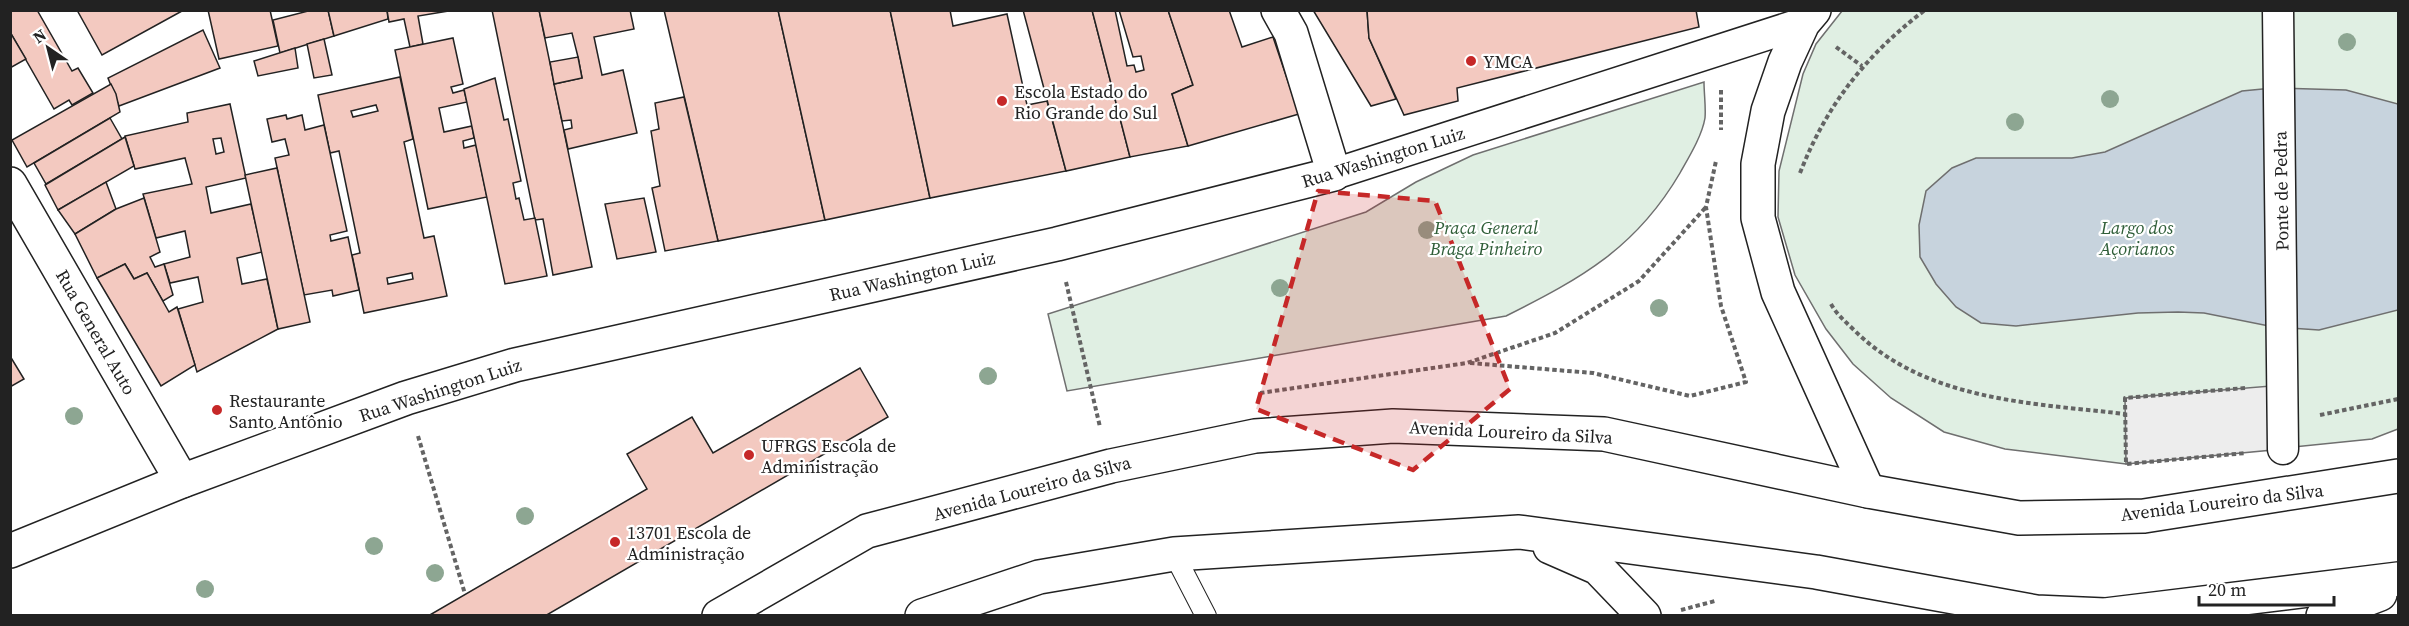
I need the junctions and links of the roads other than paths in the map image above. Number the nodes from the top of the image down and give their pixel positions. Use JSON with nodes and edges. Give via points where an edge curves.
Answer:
{"nodes":[{"id":1,"x":1278,"y":10,"type":"edge"},
{"id":2,"x":2278,"y":10,"type":"edge"},
{"id":3,"x":1809,"y":17,"type":"edge"},
{"id":4,"x":1335,"y":174,"type":"junction"},
{"id":5,"x":10,"y":184,"type":"edge"},
{"id":6,"x":2283,"y":449,"type":"road end"},
{"id":7,"x":2398,"y":476,"type":"edge"},
{"id":8,"x":182,"y":481,"type":"junction"},
{"id":9,"x":1868,"y":491,"type":"junction"},
{"id":10,"x":1519,"y":532,"type":"junction"},
{"id":11,"x":10,"y":551,"type":"edge"},
{"id":12,"x":1174,"y":554,"type":"junction"},
{"id":13,"x":2398,"y":579,"type":"edge"},
{"id":14,"x":2398,"y":587,"type":"edge"},
{"id":15,"x":719,"y":615,"type":"edge"},
{"id":16,"x":922,"y":615,"type":"edge"},
{"id":17,"x":1206,"y":615,"type":"edge"},
{"id":18,"x":1644,"y":615,"type":"edge"},
{"id":19,"x":2323,"y":615,"type":"edge"}],
"edges":[{"from":1,"to":4,"type":"main road","via":[[1291,33]]},
{"from":2,"to":6,"type":"street","name":"Ponte de Pedra"},
{"from":3,"to":4,"type":"street","name":"Rua Washington Luiz"},
{"from":3,"to":9,"type":"main road","via":[[1785,62],[1768,111],[1758,164],[1758,218],[1778,292]]},
{"from":4,"to":8,"type":"main road","name":"Rua Washington Luiz","via":[[1057,244],[515,365],[406,398]]},
{"from":5,"to":8,"type":"main road","name":"Rua General Auto"},
{"from":7,"to":9,"type":"main road","name":"Avenida Loureiro da Silva","via":[[2144,516],[2019,518]]},
{"from":8,"to":11,"type":"main road","name":"Rua Washington Luiz"},
{"from":9,"to":15,"type":"main road","name":"Avenida Loureiro da Silva","via":[[1604,434],[1393,426],[1255,436],[1111,466],[867,531]]},
{"from":10,"to":12,"type":"main road"},
{"from":10,"to":13,"type":"main road","via":[[1816,572],[2036,612],[2105,615]]},
{"from":10,"to":18,"type":"main road","via":[[1598,568]]},
{"from":12,"to":16,"type":"main road","via":[[1039,577]]},
{"from":12,"to":17,"type":"lane"},
{"from":14,"to":19,"type":"main road"}]}
